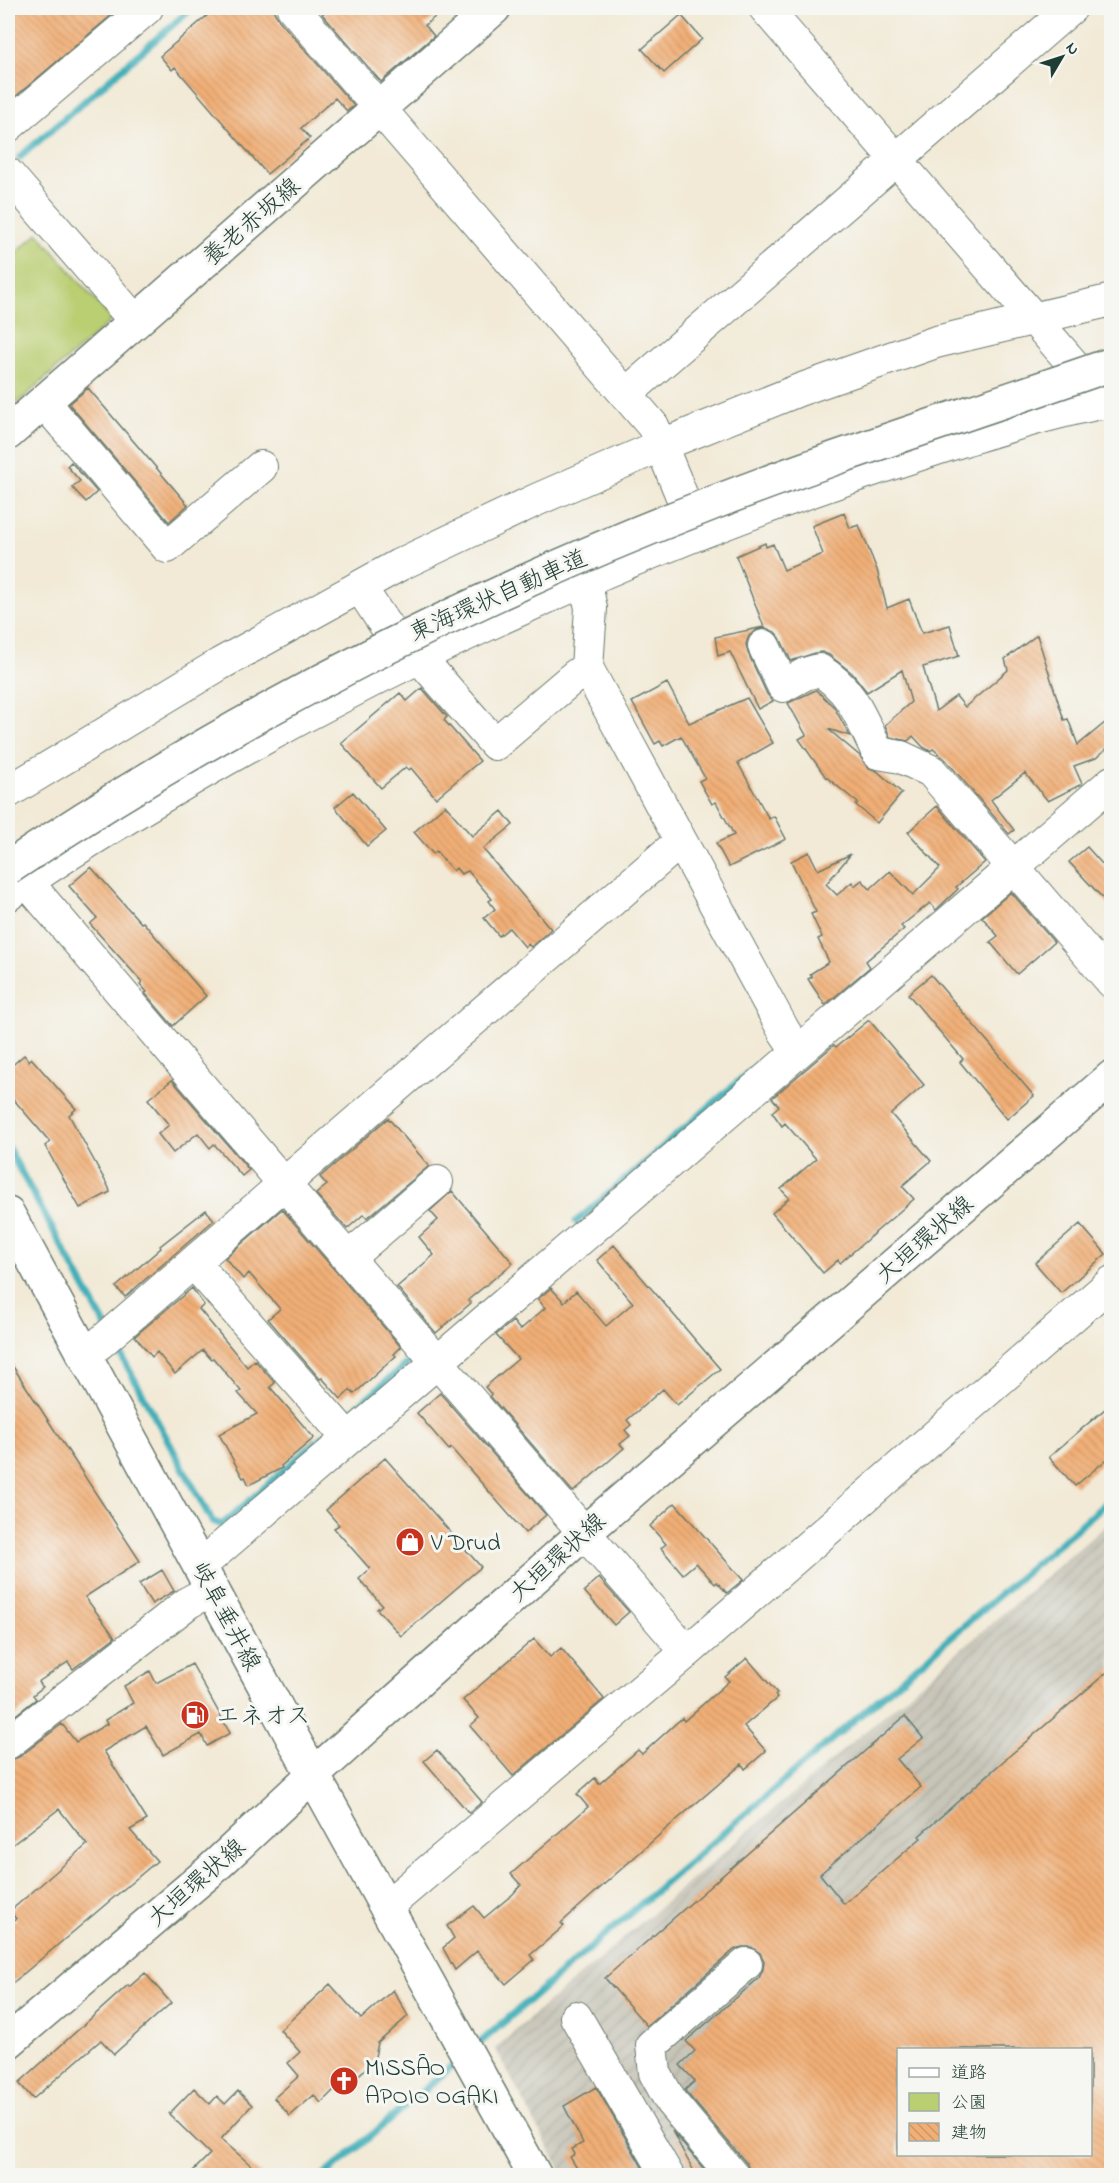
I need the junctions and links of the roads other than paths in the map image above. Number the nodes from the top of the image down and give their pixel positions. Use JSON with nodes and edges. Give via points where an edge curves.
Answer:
{"nodes":[{"id":1,"x":147,"y":8,"type":"edge"},
{"id":2,"x":293,"y":8,"type":"edge"},
{"id":3,"x":494,"y":8,"type":"edge"},
{"id":4,"x":765,"y":8,"type":"edge"},
{"id":5,"x":1071,"y":8,"type":"edge"},
{"id":6,"x":380,"y":107,"type":"junction"},
{"id":7,"x":8,"y":126,"type":"edge"},
{"id":8,"x":895,"y":160,"type":"junction"},
{"id":9,"x":8,"y":174,"type":"edge"},
{"id":10,"x":1112,"y":300,"type":"edge"},
{"id":11,"x":1033,"y":319,"type":"junction"},
{"id":12,"x":136,"y":322,"type":"junction"},
{"id":13,"x":1112,"y":364,"type":"edge"},
{"id":14,"x":626,"y":394,"type":"junction"},
{"id":15,"x":1022,"y":396,"type":"junction"},
{"id":16,"x":1110,"y":396,"type":"edge"},
{"id":17,"x":44,"y":402,"type":"junction"},
{"id":18,"x":8,"y":433,"type":"edge"},
{"id":19,"x":662,"y":445,"type":"junction"},
{"id":20,"x":261,"y":467,"type":"dead end"},
{"id":21,"x":697,"y":533,"type":"junction"},
{"id":22,"x":585,"y":580,"type":"junction"},
{"id":23,"x":360,"y":587,"type":"junction"},
{"id":24,"x":764,"y":646,"type":"dead end"},
{"id":25,"x":418,"y":656,"type":"junction"},
{"id":26,"x":587,"y":668,"type":"junction"},
{"id":27,"x":1112,"y":782,"type":"edge"},
{"id":28,"x":8,"y":792,"type":"edge"},
{"id":29,"x":683,"y":846,"type":"junction"},
{"id":30,"x":1012,"y":867,"type":"junction"},
{"id":31,"x":14,"y":881,"type":"edge"},
{"id":32,"x":1112,"y":982,"type":"edge"},
{"id":33,"x":798,"y":1052,"type":"junction"},
{"id":34,"x":1112,"y":1077,"type":"edge"},
{"id":35,"x":437,"y":1182,"type":"dead end"},
{"id":36,"x":285,"y":1185,"type":"junction"},
{"id":37,"x":8,"y":1214,"type":"edge"},
{"id":38,"x":348,"y":1258,"type":"junction"},
{"id":39,"x":194,"y":1263,"type":"junction"},
{"id":40,"x":1112,"y":1282,"type":"edge"},
{"id":41,"x":83,"y":1355,"type":"junction"},
{"id":42,"x":437,"y":1362,"type":"junction"},
{"id":43,"x":347,"y":1437,"type":"junction"},
{"id":44,"x":585,"y":1532,"type":"junction"},
{"id":45,"x":206,"y":1578,"type":"junction"},
{"id":46,"x":687,"y":1652,"type":"junction"},
{"id":47,"x":8,"y":1743,"type":"edge"},
{"id":48,"x":313,"y":1775,"type":"junction"},
{"id":49,"x":386,"y":1907,"type":"junction"},
{"id":50,"x":746,"y":1964,"type":"dead end"},
{"id":51,"x":576,"y":2017,"type":"dead end"},
{"id":52,"x":8,"y":2042,"type":"edge"},
{"id":53,"x":535,"y":2175,"type":"edge"},
{"id":54,"x":668,"y":2175,"type":"edge"},
{"id":55,"x":733,"y":2175,"type":"edge"}],
"edges":[{"from":1,"to":7,"type":"street"},
{"from":2,"to":6,"type":"street"},
{"from":3,"to":6,"type":"main road","name":"養老赤坂線"},
{"from":4,"to":8,"type":"street"},
{"from":5,"to":8,"type":"street"},
{"from":6,"to":12,"type":"main road","name":"養老赤坂線"},
{"from":6,"to":14,"type":"street"},
{"from":8,"to":11,"type":"street"},
{"from":8,"to":14,"type":"street"},
{"from":9,"to":12,"type":"street"},
{"from":10,"to":11,"type":"street"},
{"from":11,"to":16,"type":"street"},
{"from":11,"to":19,"type":"street","via":[[936,342],[799,390]]},
{"from":12,"to":17,"type":"main road","name":"養老赤坂線"},
{"from":13,"to":15,"type":"main road","name":"東海環状自動車道","bridge":true},
{"from":14,"to":19,"type":"street","via":[[653,426]]},
{"from":15,"to":16,"type":"main road","name":"東海環状自動車道","bridge":true},
{"from":15,"to":31,"type":"main road","name":"東海環状自動車道","bridge":true,"via":[[712,503],[543,573],[382,648],[220,734],[67,828]]},
{"from":16,"to":21,"type":"street","via":[[842,480]]},
{"from":17,"to":18,"type":"main road","name":"養老赤坂線"},
{"from":17,"to":20,"type":"street","via":[[167,547]]},
{"from":19,"to":21,"type":"street"},
{"from":19,"to":23,"type":"street","via":[[504,515]]},
{"from":21,"to":22,"type":"street"},
{"from":22,"to":25,"type":"street"},
{"from":22,"to":26,"type":"street","via":[[591,608]]},
{"from":23,"to":25,"type":"street","via":[[385,625]]},
{"from":23,"to":28,"type":"street","via":[[220,664]]},
{"from":24,"to":30,"type":"street","via":[[783,686],[819,670],[834,679],[850,696],[878,753],[901,757],[931,771]]},
{"from":25,"to":26,"type":"street","via":[[495,744]]},
{"from":25,"to":31,"type":"street","via":[[252,744]]},
{"from":26,"to":29,"type":"street"},
{"from":27,"to":30,"type":"street"},
{"from":29,"to":33,"type":"street"},
{"from":29,"to":36,"type":"street","via":[[668,852]]},
{"from":30,"to":32,"type":"street"},
{"from":30,"to":33,"type":"street"},
{"from":31,"to":36,"type":"street"},
{"from":33,"to":42,"type":"street"},
{"from":34,"to":44,"type":"main road","name":"大垣環状線"},
{"from":35,"to":38,"type":"street"},
{"from":36,"to":38,"type":"street"},
{"from":36,"to":39,"type":"street"},
{"from":37,"to":41,"type":"main road","name":"岐阜垂井線"},
{"from":38,"to":42,"type":"street"},
{"from":39,"to":41,"type":"street"},
{"from":39,"to":43,"type":"street"},
{"from":40,"to":46,"type":"street"},
{"from":41,"to":45,"type":"main road","name":"岐阜垂井線"},
{"from":42,"to":43,"type":"street"},
{"from":42,"to":44,"type":"street"},
{"from":43,"to":45,"type":"street"},
{"from":44,"to":46,"type":"street"},
{"from":44,"to":48,"type":"main road","name":"大垣環状線"},
{"from":45,"to":47,"type":"street","via":[[189,1602]]},
{"from":45,"to":48,"type":"main road","name":"岐阜垂井線"},
{"from":46,"to":49,"type":"street"},
{"from":48,"to":49,"type":"main road","name":"岐阜垂井線"},
{"from":48,"to":52,"type":"main road","name":"大垣環状線","via":[[210,1871]]},
{"from":49,"to":53,"type":"main road","name":"岐阜垂井線"},
{"from":50,"to":55,"type":"street","via":[[652,2045],[655,2073],[671,2102]]},
{"from":51,"to":54,"type":"street"}]}
